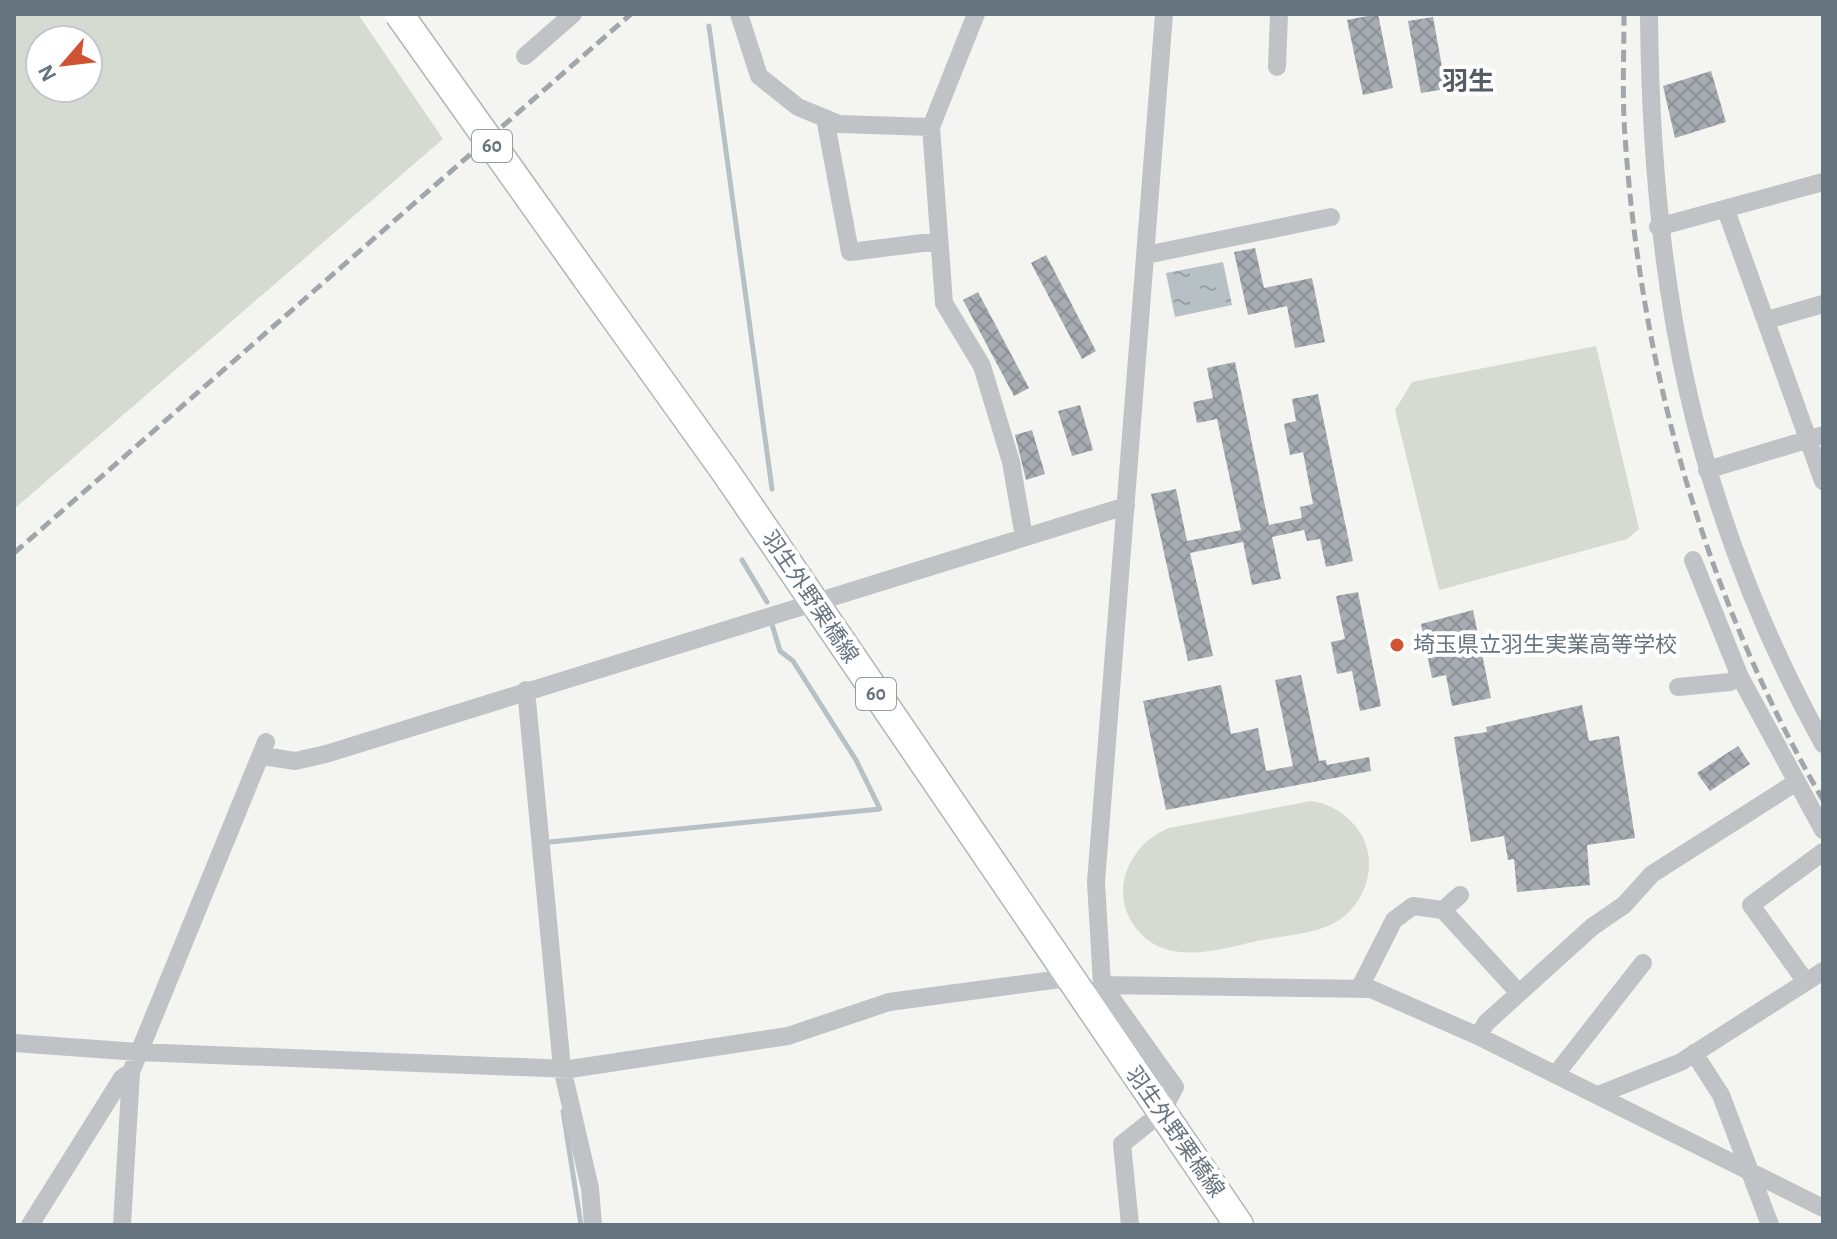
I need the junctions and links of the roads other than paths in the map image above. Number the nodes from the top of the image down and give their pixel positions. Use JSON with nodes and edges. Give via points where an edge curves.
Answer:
{"nodes":[{"id":1,"x":399,"y":14,"type":"edge"},
{"id":2,"x":573,"y":14,"type":"edge"},
{"id":3,"x":739,"y":14,"type":"edge"},
{"id":4,"x":976,"y":14,"type":"edge"},
{"id":5,"x":1164,"y":14,"type":"edge"},
{"id":6,"x":1279,"y":14,"type":"edge"},
{"id":7,"x":1649,"y":14,"type":"edge"},
{"id":8,"x":525,"y":56,"type":"dead end"},
{"id":9,"x":1277,"y":67,"type":"dead end"},
{"id":10,"x":825,"y":118,"type":"junction"},
{"id":11,"x":931,"y":127,"type":"junction"},
{"id":12,"x":1823,"y":182,"type":"edge"},
{"id":13,"x":1726,"y":210,"type":"junction"},
{"id":14,"x":1331,"y":217,"type":"dead end"},
{"id":15,"x":1658,"y":227,"type":"junction"},
{"id":16,"x":939,"y":241,"type":"junction"},
{"id":17,"x":1146,"y":255,"type":"junction"},
{"id":18,"x":1823,"y":304,"type":"edge"},
{"id":19,"x":1767,"y":320,"type":"junction"},
{"id":20,"x":1816,"y":437,"type":"edge"},
{"id":21,"x":1707,"y":470,"type":"junction"},
{"id":22,"x":1823,"y":481,"type":"edge"},
{"id":23,"x":1126,"y":506,"type":"junction"},
{"id":24,"x":1024,"y":537,"type":"junction"},
{"id":25,"x":1693,"y":560,"type":"dead end"},
{"id":26,"x":813,"y":601,"type":"junction"},
{"id":27,"x":1740,"y":677,"type":"junction"},
{"id":28,"x":1678,"y":687,"type":"dead end"},
{"id":29,"x":526,"y":690,"type":"junction"},
{"id":30,"x":1823,"y":744,"type":"edge"},
{"id":31,"x":1795,"y":783,"type":"junction"},
{"id":32,"x":1823,"y":830,"type":"edge"},
{"id":33,"x":1823,"y":852,"type":"edge"},
{"id":34,"x":1460,"y":895,"type":"dead end"},
{"id":35,"x":1443,"y":910,"type":"junction"},
{"id":36,"x":1643,"y":963,"type":"dead end"},
{"id":37,"x":1823,"y":971,"type":"edge"},
{"id":38,"x":1068,"y":978,"type":"junction"},
{"id":39,"x":1806,"y":982,"type":"junction"},
{"id":40,"x":1102,"y":985,"type":"junction"},
{"id":41,"x":1359,"y":989,"type":"junction"},
{"id":42,"x":1519,"y":993,"type":"junction"},
{"id":43,"x":1478,"y":1036,"type":"junction"},
{"id":44,"x":14,"y":1043,"type":"edge"},
{"id":45,"x":138,"y":1052,"type":"junction"},
{"id":46,"x":1694,"y":1053,"type":"junction"},
{"id":47,"x":562,"y":1068,"type":"junction"},
{"id":48,"x":131,"y":1072,"type":"junction"},
{"id":49,"x":1556,"y":1074,"type":"junction"},
{"id":50,"x":1598,"y":1095,"type":"junction"},
{"id":51,"x":1161,"y":1113,"type":"junction"},
{"id":52,"x":1750,"y":1172,"type":"junction"},
{"id":53,"x":1823,"y":1208,"type":"edge"},
{"id":54,"x":30,"y":1225,"type":"edge"},
{"id":55,"x":122,"y":1225,"type":"edge"},
{"id":56,"x":593,"y":1225,"type":"edge"},
{"id":57,"x":1130,"y":1225,"type":"edge"},
{"id":58,"x":1239,"y":1225,"type":"edge"},
{"id":59,"x":1770,"y":1225,"type":"edge"}],
"edges":[{"from":1,"to":26,"type":"main road","name":"羽生外野栗橋線","number":"60","bridge":true},
{"from":2,"to":8,"type":"street"},
{"from":3,"to":10,"type":"street","via":[[759,76],[798,107]]},
{"from":4,"to":11,"type":"street"},
{"from":5,"to":17,"type":"street"},
{"from":6,"to":9,"type":"street"},
{"from":7,"to":15,"type":"street"},
{"from":10,"to":11,"type":"street","via":[[839,124]]},
{"from":10,"to":16,"type":"street","via":[[850,252]]},
{"from":11,"to":16,"type":"street"},
{"from":12,"to":13,"type":"street"},
{"from":13,"to":15,"type":"street"},
{"from":13,"to":19,"type":"street"},
{"from":14,"to":17,"type":"street"},
{"from":15,"to":21,"type":"street","via":[[1678,351]]},
{"from":16,"to":24,"type":"street","via":[[944,303],[982,366],[1011,462]]},
{"from":17,"to":23,"type":"street"},
{"from":18,"to":19,"type":"street"},
{"from":19,"to":20,"type":"street"},
{"from":20,"to":21,"type":"street"},
{"from":20,"to":22,"type":"street"},
{"from":21,"to":30,"type":"street","via":[[1760,621]]},
{"from":23,"to":24,"type":"street"},
{"from":23,"to":40,"type":"street","via":[[1096,882]]},
{"from":24,"to":26,"type":"street"},
{"from":25,"to":27,"type":"street"},
{"from":26,"to":29,"type":"street"},
{"from":26,"to":38,"type":"main road","name":"羽生外野栗橋線","number":"60"},
{"from":27,"to":28,"type":"street"},
{"from":27,"to":31,"type":"street"},
{"from":29,"to":45,"type":"street","via":[[295,761],[264,749]]},
{"from":29,"to":47,"type":"street"},
{"from":31,"to":32,"type":"street"},
{"from":31,"to":42,"type":"street","via":[[1652,874],[1624,905]]},
{"from":33,"to":39,"type":"street","via":[[1751,905]]},
{"from":34,"to":35,"type":"street"},
{"from":35,"to":41,"type":"street","via":[[1413,906],[1394,920]]},
{"from":35,"to":42,"type":"street"},
{"from":36,"to":49,"type":"street"},
{"from":37,"to":39,"type":"street"},
{"from":38,"to":47,"type":"street","via":[[889,1002],[788,1036]]},
{"from":38,"to":51,"type":"main road","name":"羽生外野栗橋線","number":"60"},
{"from":39,"to":46,"type":"street"},
{"from":40,"to":41,"type":"street"},
{"from":40,"to":51,"type":"street","via":[[1175,1087]]},
{"from":41,"to":43,"type":"street","via":[[1371,989]]},
{"from":42,"to":43,"type":"street"},
{"from":43,"to":49,"type":"street"},
{"from":44,"to":45,"type":"street"},
{"from":45,"to":47,"type":"street"},
{"from":45,"to":48,"type":"street"},
{"from":46,"to":50,"type":"street"},
{"from":46,"to":52,"type":"street","via":[[1721,1095]]},
{"from":47,"to":56,"type":"street","via":[[590,1188]]},
{"from":48,"to":54,"type":"street","via":[[122,1078]]},
{"from":48,"to":55,"type":"street"},
{"from":49,"to":50,"type":"street"},
{"from":50,"to":52,"type":"street"},
{"from":51,"to":57,"type":"street","via":[[1122,1144]]},
{"from":51,"to":58,"type":"main road","name":"羽生外野栗橋線","number":"60"},
{"from":52,"to":53,"type":"street"},
{"from":52,"to":59,"type":"street"}]}
